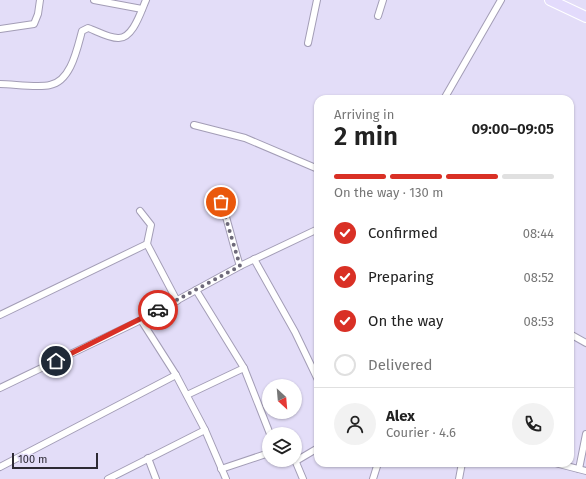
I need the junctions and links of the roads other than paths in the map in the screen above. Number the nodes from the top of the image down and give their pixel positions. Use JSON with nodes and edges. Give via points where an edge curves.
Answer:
{"nodes":[{"id":1,"x":40,"y":0,"type":"edge"},
{"id":2,"x":94,"y":0,"type":"edge"},
{"id":3,"x":146,"y":0,"type":"edge"},
{"id":4,"x":317,"y":0,"type":"edge"},
{"id":5,"x":383,"y":0,"type":"edge"},
{"id":6,"x":501,"y":0,"type":"edge"},
{"id":7,"x":550,"y":0,"type":"edge"},
{"id":8,"x":142,"y":9,"type":"junction"},
{"id":9,"x":378,"y":16,"type":"dead end"},
{"id":10,"x":586,"y":17,"type":"edge"},
{"id":11,"x":0,"y":29,"type":"edge"},
{"id":12,"x":308,"y":43,"type":"dead end"},
{"id":13,"x":0,"y":84,"type":"edge"},
{"id":14,"x":446,"y":95,"type":"edge"},
{"id":15,"x":194,"y":125,"type":"dead end"},
{"id":16,"x":314,"y":167,"type":"edge"},
{"id":17,"x":218,"y":192,"type":"dead end"},
{"id":18,"x":140,"y":211,"type":"dead end"},
{"id":19,"x":314,"y":231,"type":"edge"},
{"id":20,"x":147,"y":244,"type":"junction"},
{"id":21,"x":254,"y":260,"type":"junction"},
{"id":22,"x":240,"y":266,"type":"junction"},
{"id":23,"x":196,"y":290,"type":"junction"},
{"id":24,"x":177,"y":301,"type":"junction"},
{"id":25,"x":0,"y":315,"type":"edge"},
{"id":26,"x":141,"y":320,"type":"junction"},
{"id":27,"x":574,"y":336,"type":"edge"},
{"id":28,"x":586,"y":343,"type":"edge"},
{"id":29,"x":244,"y":368,"type":"junction"},
{"id":30,"x":314,"y":372,"type":"edge"},
{"id":31,"x":176,"y":375,"type":"junction"},
{"id":32,"x":0,"y":388,"type":"edge"},
{"id":33,"x":186,"y":395,"type":"junction"},
{"id":34,"x":267,"y":427,"type":"edge"},
{"id":35,"x":205,"y":430,"type":"junction"},
{"id":36,"x":586,"y":434,"type":"edge"},
{"id":37,"x":314,"y":450,"type":"edge"},
{"id":38,"x":262,"y":455,"type":"edge"},
{"id":39,"x":302,"y":456,"type":"edge"},
{"id":40,"x":148,"y":458,"type":"junction"},
{"id":41,"x":0,"y":467,"type":"edge"},
{"id":42,"x":298,"y":467,"type":"edge"},
{"id":43,"x":377,"y":467,"type":"edge"},
{"id":44,"x":461,"y":467,"type":"edge"},
{"id":45,"x":571,"y":467,"type":"edge"},
{"id":46,"x":221,"y":469,"type":"junction"},
{"id":47,"x":579,"y":469,"type":"junction"},
{"id":48,"x":586,"y":471,"type":"edge"},
{"id":49,"x":108,"y":479,"type":"edge"},
{"id":50,"x":156,"y":479,"type":"edge"},
{"id":51,"x":226,"y":479,"type":"edge"},
{"id":52,"x":303,"y":479,"type":"edge"},
{"id":53,"x":374,"y":479,"type":"edge"},
{"id":54,"x":458,"y":479,"type":"edge"}],
"edges":[{"from":1,"to":11,"type":"street","via":[[34,24]]},
{"from":2,"to":8,"type":"street"},
{"from":3,"to":8,"type":"street"},
{"from":4,"to":12,"type":"street"},
{"from":5,"to":9,"type":"street"},
{"from":6,"to":14,"type":"street"},
{"from":7,"to":10,"type":"main road"},
{"from":8,"to":13,"type":"street","via":[[131,31],[124,36],[118,38],[88,28],[82,31],[68,72],[60,81],[50,85]]},
{"from":15,"to":16,"type":"street","via":[[244,138]]},
{"from":17,"to":22,"type":"street"},
{"from":18,"to":20,"type":"street","via":[[151,226]]},
{"from":19,"to":21,"type":"street"},
{"from":20,"to":24,"type":"street"},
{"from":20,"to":25,"type":"street"},
{"from":21,"to":22,"type":"street"},
{"from":21,"to":30,"type":"street","via":[[295,332]]},
{"from":22,"to":23,"type":"street"},
{"from":23,"to":24,"type":"street"},
{"from":23,"to":29,"type":"street"},
{"from":24,"to":26,"type":"street"},
{"from":26,"to":31,"type":"street"},
{"from":26,"to":32,"type":"street"},
{"from":27,"to":28,"type":"street"},
{"from":29,"to":33,"type":"street"},
{"from":29,"to":34,"type":"street"},
{"from":31,"to":33,"type":"street"},
{"from":31,"to":41,"type":"street"},
{"from":33,"to":35,"type":"street"},
{"from":35,"to":40,"type":"street"},
{"from":35,"to":46,"type":"street"},
{"from":36,"to":47,"type":"street"},
{"from":37,"to":39,"type":"street"},
{"from":38,"to":46,"type":"street"},
{"from":40,"to":49,"type":"street"},
{"from":40,"to":50,"type":"street"},
{"from":42,"to":52,"type":"street"},
{"from":43,"to":53,"type":"street"},
{"from":44,"to":54,"type":"street"},
{"from":45,"to":47,"type":"street"},
{"from":46,"to":51,"type":"street"},
{"from":47,"to":48,"type":"street"}]}
